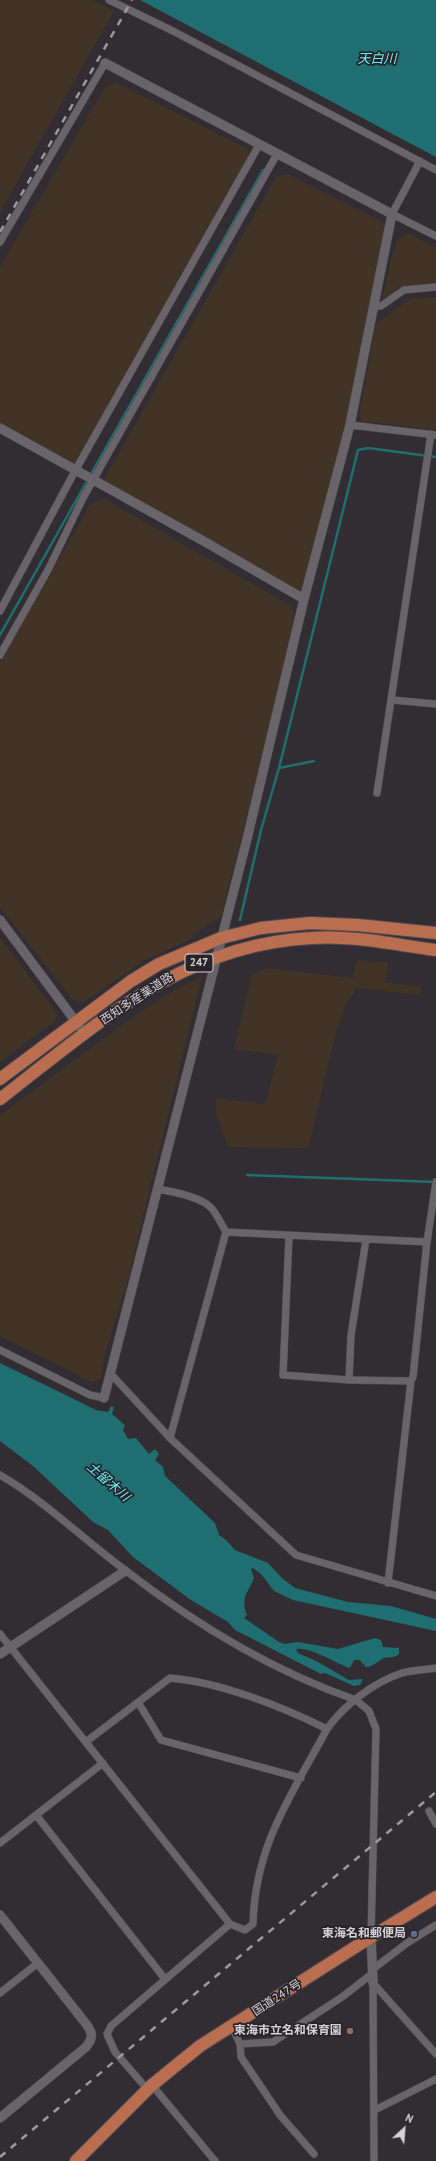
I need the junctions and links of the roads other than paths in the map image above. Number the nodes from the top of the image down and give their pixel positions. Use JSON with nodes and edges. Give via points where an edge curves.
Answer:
{"nodes":[{"id":1,"x":109,"y":0,"type":"edge"},
{"id":2,"x":105,"y":63,"type":"joint"},
{"id":3,"x":259,"y":145,"type":"junction"},
{"id":4,"x":277,"y":154,"type":"junction"},
{"id":5,"x":420,"y":161,"type":"junction"},
{"id":6,"x":436,"y":170,"type":"edge"},
{"id":7,"x":392,"y":214,"type":"junction"},
{"id":8,"x":436,"y":236,"type":"edge"},
{"id":9,"x":0,"y":242,"type":"edge"},
{"id":10,"x":436,"y":287,"type":"edge"},
{"id":11,"x":375,"y":306,"type":"junction"},
{"id":12,"x":350,"y":425,"type":"junction"},
{"id":13,"x":0,"y":428,"type":"edge"},
{"id":14,"x":434,"y":435,"type":"edge"},
{"id":15,"x":75,"y":470,"type":"junction"},
{"id":16,"x":93,"y":480,"type":"junction"},
{"id":17,"x":304,"y":599,"type":"junction"},
{"id":18,"x":0,"y":611,"type":"edge"},
{"id":19,"x":0,"y":655,"type":"edge"},
{"id":20,"x":392,"y":700,"type":"junction"},
{"id":21,"x":436,"y":704,"type":"edge"},
{"id":22,"x":377,"y":793,"type":"dead end"},
{"id":23,"x":0,"y":920,"type":"edge"},
{"id":24,"x":436,"y":933,"type":"edge"},
{"id":25,"x":221,"y":938,"type":"junction"},
{"id":26,"x":436,"y":950,"type":"edge"},
{"id":27,"x":216,"y":956,"type":"junction"},
{"id":28,"x":76,"y":1022,"type":"junction"},
{"id":29,"x":85,"y":1034,"type":"junction"},
{"id":30,"x":0,"y":1079,"type":"edge"},
{"id":31,"x":0,"y":1099,"type":"edge"},
{"id":32,"x":436,"y":1182,"type":"edge"},
{"id":33,"x":158,"y":1189,"type":"junction"},
{"id":34,"x":226,"y":1232,"type":"junction"},
{"id":35,"x":289,"y":1236,"type":"junction"},
{"id":36,"x":366,"y":1240,"type":"junction"},
{"id":37,"x":427,"y":1242,"type":"junction"},
{"id":38,"x":0,"y":1350,"type":"edge"},
{"id":39,"x":110,"y":1373,"type":"junction"},
{"id":40,"x":349,"y":1380,"type":"junction"},
{"id":41,"x":411,"y":1381,"type":"junction"},
{"id":42,"x":104,"y":1398,"type":"joint"},
{"id":43,"x":170,"y":1438,"type":"junction"},
{"id":44,"x":0,"y":1475,"type":"edge"},
{"id":45,"x":125,"y":1571,"type":"junction"},
{"id":46,"x":388,"y":1583,"type":"junction"},
{"id":47,"x":436,"y":1596,"type":"edge"},
{"id":48,"x":0,"y":1634,"type":"edge"},
{"id":49,"x":11,"y":1646,"type":"junction"},
{"id":50,"x":0,"y":1654,"type":"edge"},
{"id":51,"x":436,"y":1668,"type":"edge"},
{"id":52,"x":356,"y":1700,"type":"junction"},
{"id":53,"x":138,"y":1702,"type":"junction"},
{"id":54,"x":327,"y":1729,"type":"junction"},
{"id":55,"x":87,"y":1741,"type":"junction"},
{"id":56,"x":103,"y":1763,"type":"junction"},
{"id":57,"x":301,"y":1778,"type":"junction"},
{"id":58,"x":429,"y":1811,"type":"dead end"},
{"id":59,"x":36,"y":1815,"type":"junction"},
{"id":60,"x":436,"y":1824,"type":"edge"},
{"id":61,"x":0,"y":1843,"type":"edge"},
{"id":62,"x":436,"y":1897,"type":"edge"},
{"id":63,"x":0,"y":1915,"type":"edge"},
{"id":64,"x":230,"y":1924,"type":"junction"},
{"id":65,"x":436,"y":1925,"type":"edge"},
{"id":66,"x":371,"y":1937,"type":"junction"},
{"id":67,"x":38,"y":1963,"type":"junction"},
{"id":68,"x":373,"y":1971,"type":"junction"},
{"id":69,"x":165,"y":1979,"type":"junction"},
{"id":70,"x":374,"y":1983,"type":"junction"},
{"id":71,"x":0,"y":1993,"type":"edge"},
{"id":72,"x":232,"y":2027,"type":"junction"},
{"id":73,"x":240,"y":2044,"type":"junction"},
{"id":74,"x":436,"y":2054,"type":"edge"},
{"id":75,"x":436,"y":2079,"type":"edge"},
{"id":76,"x":150,"y":2087,"type":"junction"},
{"id":77,"x":375,"y":2110,"type":"junction"},
{"id":78,"x":0,"y":2118,"type":"edge"},
{"id":79,"x":314,"y":2154,"type":"dead end"},
{"id":80,"x":76,"y":2161,"type":"edge"},
{"id":81,"x":215,"y":2161,"type":"edge"},
{"id":82,"x":374,"y":2161,"type":"edge"}],
"edges":[{"from":1,"to":5,"type":"street"},
{"from":2,"to":3,"type":"street"},
{"from":2,"to":9,"type":"street"},
{"from":3,"to":4,"type":"street"},
{"from":3,"to":15,"type":"street"},
{"from":4,"to":7,"type":"street"},
{"from":4,"to":16,"type":"street"},
{"from":5,"to":6,"type":"street"},
{"from":5,"to":7,"type":"street"},
{"from":7,"to":8,"type":"street"},
{"from":7,"to":11,"type":"street"},
{"from":10,"to":11,"type":"street","via":[[404,290],[380,306]]},
{"from":11,"to":12,"type":"street"},
{"from":12,"to":14,"type":"street"},
{"from":12,"to":17,"type":"street"},
{"from":13,"to":15,"type":"street"},
{"from":14,"to":20,"type":"street"},
{"from":15,"to":16,"type":"street"},
{"from":15,"to":18,"type":"street"},
{"from":16,"to":17,"type":"street"},
{"from":16,"to":19,"type":"street","via":[[48,570]]},
{"from":17,"to":25,"type":"street"},
{"from":20,"to":21,"type":"street"},
{"from":20,"to":22,"type":"street"},
{"from":23,"to":28,"type":"street"},
{"from":24,"to":25,"type":"highway","name":"西知多産業道路","number":"247","via":[[310,923],[261,928]]},
{"from":25,"to":27,"type":"street"},
{"from":25,"to":28,"type":"highway","name":"西知多産業道路","number":"247","via":[[159,964],[131,981]]},
{"from":26,"to":27,"type":"highway","name":"西知多産業道路","number":"247","via":[[358,940],[313,938],[267,943]]},
{"from":27,"to":29,"type":"highway","name":"西知多産業道路","number":"247","via":[[159,982]]},
{"from":27,"to":33,"type":"street"},
{"from":28,"to":29,"type":"street"},
{"from":28,"to":30,"type":"highway","name":"西知多産業道路","number":"247"},
{"from":29,"to":31,"type":"highway","name":"西知多産業道路","number":"247"},
{"from":32,"to":37,"type":"street"},
{"from":33,"to":34,"type":"street","via":[[186,1195],[206,1204],[213,1209]]},
{"from":33,"to":39,"type":"street"},
{"from":34,"to":35,"type":"street"},
{"from":34,"to":43,"type":"street"},
{"from":35,"to":36,"type":"street"},
{"from":35,"to":40,"type":"street","via":[[283,1375]]},
{"from":36,"to":37,"type":"street"},
{"from":36,"to":40,"type":"street","via":[[351,1335]]},
{"from":37,"to":41,"type":"street"},
{"from":38,"to":42,"type":"street","via":[[90,1395]]},
{"from":39,"to":42,"type":"street"},
{"from":39,"to":43,"type":"street"},
{"from":40,"to":41,"type":"street"},
{"from":41,"to":46,"type":"street"},
{"from":43,"to":46,"type":"street","via":[[296,1555]]},
{"from":44,"to":45,"type":"street","via":[[22,1488]]},
{"from":45,"to":49,"type":"street"},
{"from":45,"to":52,"type":"street","via":[[227,1640]]},
{"from":46,"to":47,"type":"street"},
{"from":48,"to":49,"type":"street"},
{"from":49,"to":50,"type":"street"},
{"from":49,"to":55,"type":"street"},
{"from":51,"to":52,"type":"street","via":[[396,1676],[382,1682]]},
{"from":52,"to":54,"type":"street","via":[[338,1713]]},
{"from":52,"to":66,"type":"street","via":[[369,1711],[376,1729]]},
{"from":53,"to":54,"type":"street","via":[[170,1678],[181,1679],[239,1694],[295,1713]]},
{"from":53,"to":55,"type":"street"},
{"from":53,"to":57,"type":"street","via":[[162,1740]]},
{"from":54,"to":57,"type":"street"},
{"from":55,"to":56,"type":"street"},
{"from":56,"to":59,"type":"street"},
{"from":56,"to":64,"type":"street"},
{"from":57,"to":64,"type":"street","via":[[268,1842],[254,1896],[253,1924],[245,1930]]},
{"from":58,"to":60,"type":"street"},
{"from":59,"to":61,"type":"street"},
{"from":59,"to":69,"type":"street"},
{"from":62,"to":66,"type":"highway","name":"国道247号"},
{"from":63,"to":67,"type":"street"},
{"from":64,"to":69,"type":"street"},
{"from":65,"to":68,"type":"street","via":[[407,1943]]},
{"from":66,"to":68,"type":"street"},
{"from":66,"to":72,"type":"highway","name":"国道247号"},
{"from":67,"to":71,"type":"street"},
{"from":67,"to":78,"type":"street","via":[[86,2024],[92,2040]]},
{"from":68,"to":70,"type":"street"},
{"from":68,"to":73,"type":"street","via":[[342,1997],[273,2042]]},
{"from":69,"to":76,"type":"street","via":[[111,2026],[107,2034],[115,2052]]},
{"from":70,"to":74,"type":"street"},
{"from":70,"to":77,"type":"street"},
{"from":72,"to":73,"type":"street"},
{"from":72,"to":76,"type":"highway","name":"国道247号","via":[[200,2046]]},
{"from":73,"to":79,"type":"street","via":[[242,2057],[280,2115]]},
{"from":75,"to":77,"type":"street"},
{"from":76,"to":80,"type":"highway","name":"国道247号"},
{"from":76,"to":81,"type":"street"},
{"from":77,"to":82,"type":"street"}]}
